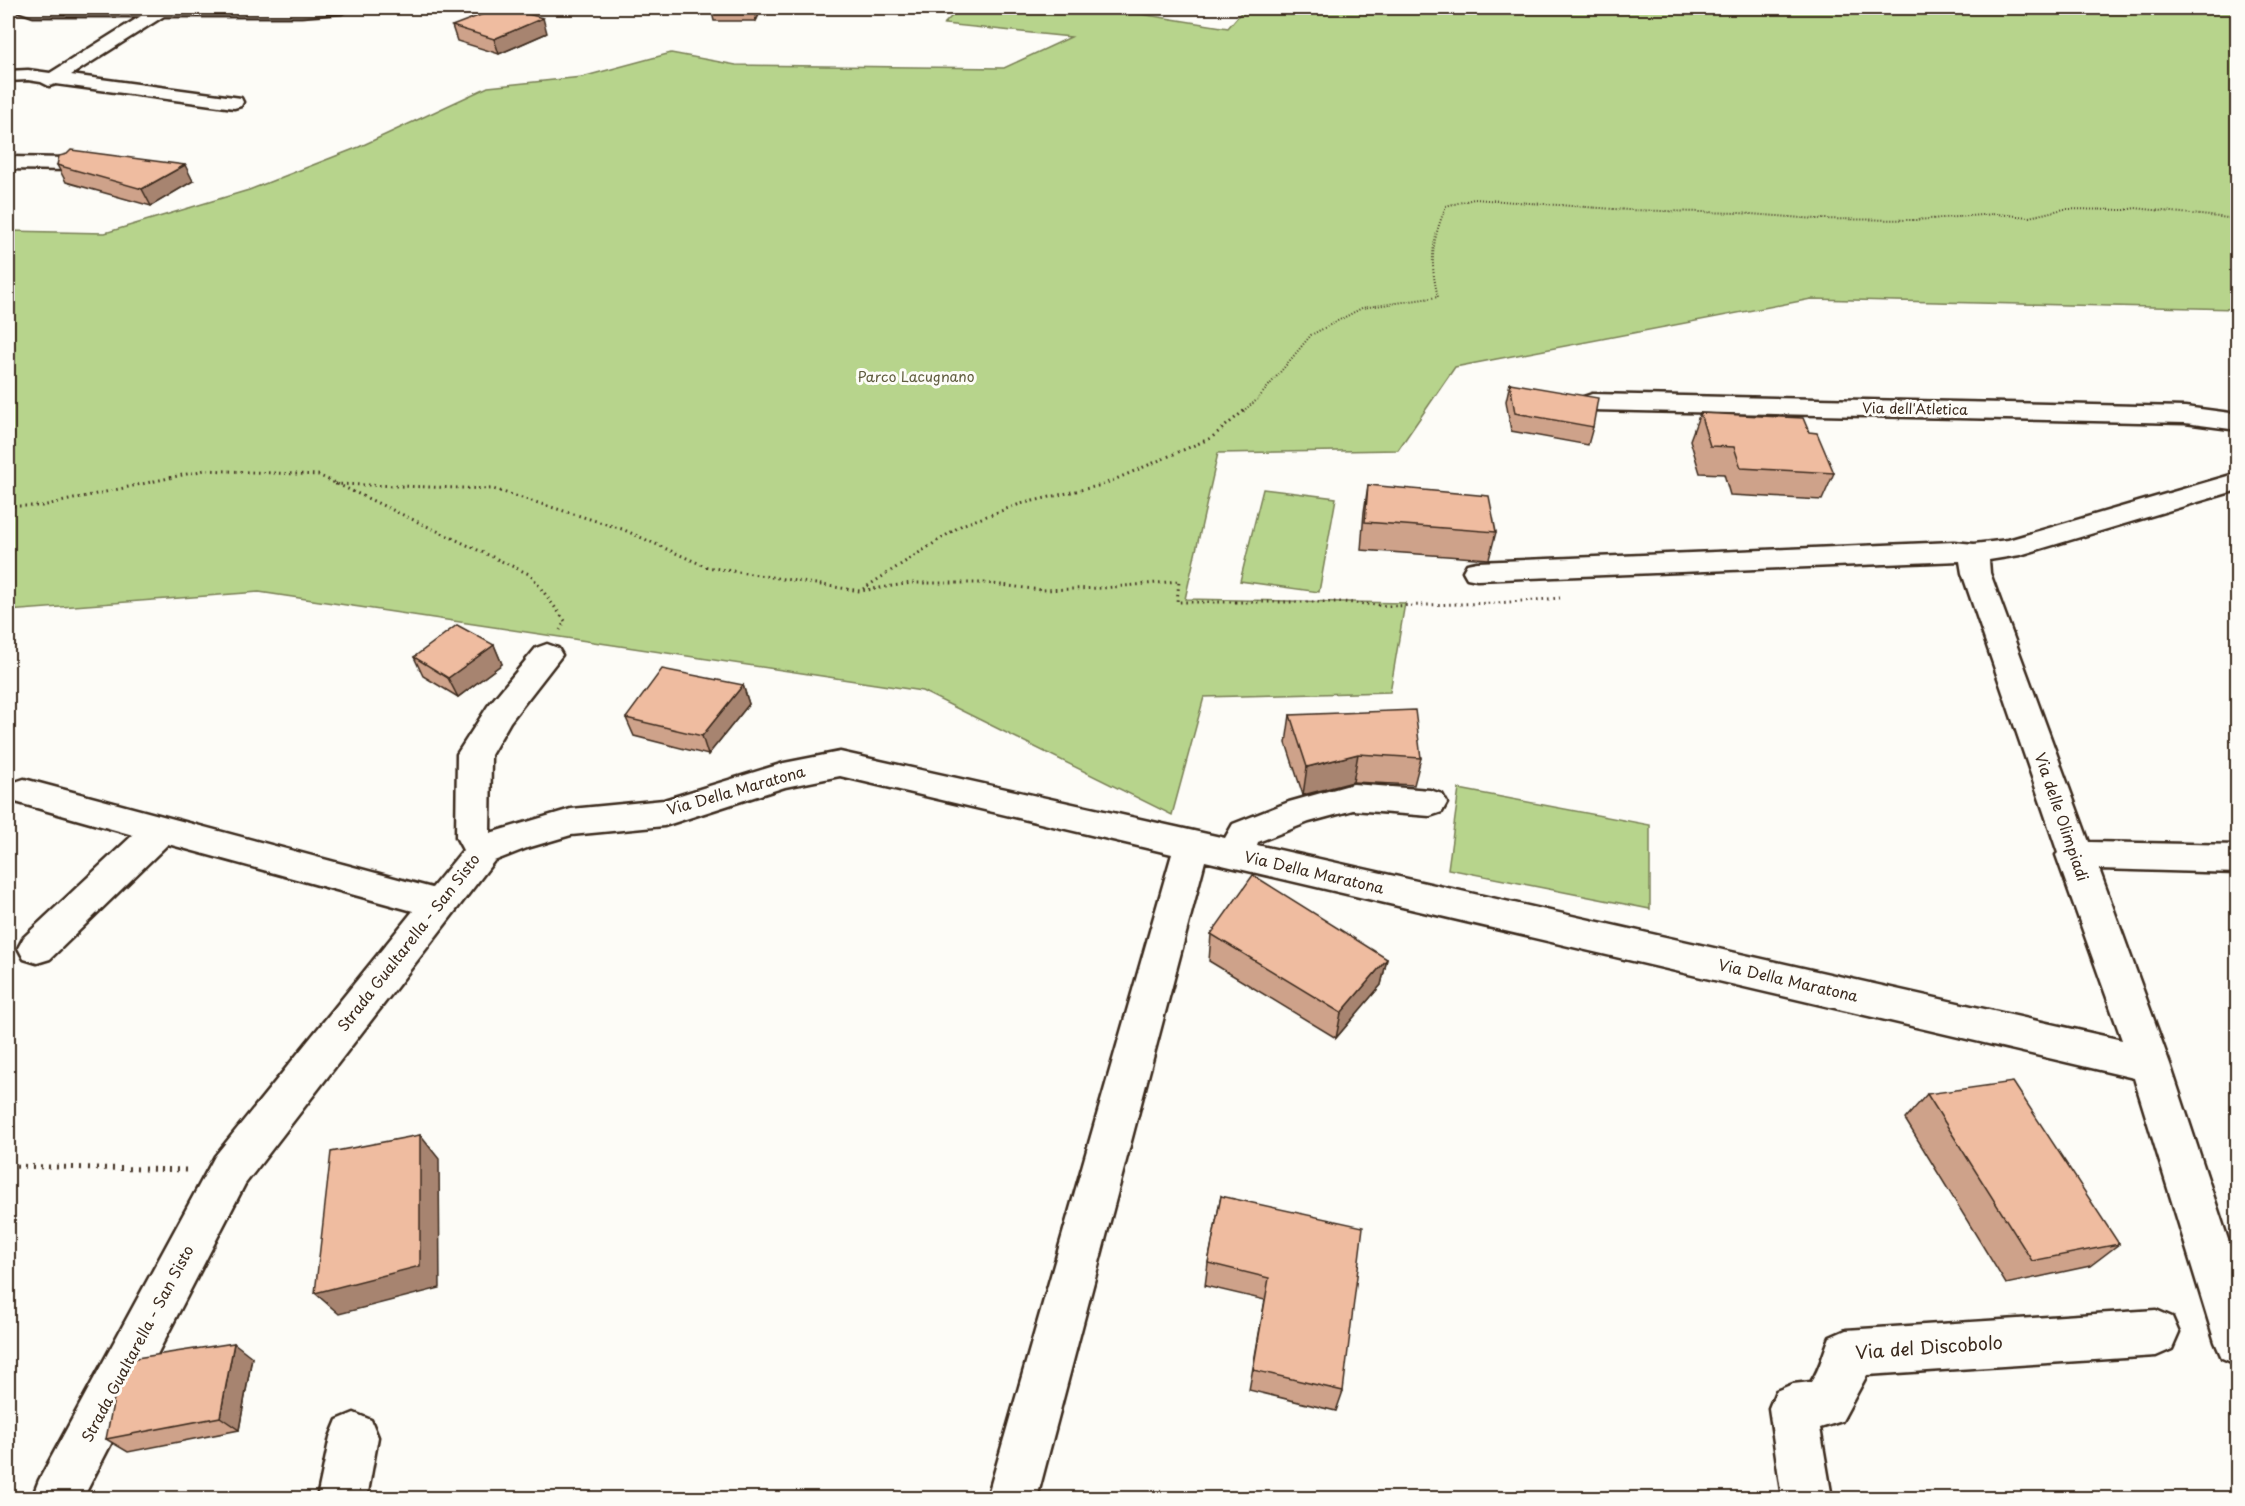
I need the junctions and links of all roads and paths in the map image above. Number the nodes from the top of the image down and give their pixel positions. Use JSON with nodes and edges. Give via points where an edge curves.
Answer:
{"nodes":[{"id":1,"x":24,"y":8,"type":"edge"},
{"id":2,"x":342,"y":8,"type":"edge"},
{"id":3,"x":159,"y":12,"type":"junction"},
{"id":4,"x":8,"y":76,"type":"edge"},
{"id":5,"x":56,"y":78,"type":"junction"},
{"id":6,"x":17,"y":93,"type":"dead end"},
{"id":7,"x":234,"y":102,"type":"dead end"},
{"id":8,"x":8,"y":163,"type":"edge"},
{"id":9,"x":69,"y":164,"type":"edge"},
{"id":10,"x":2238,"y":219,"type":"edge"},
{"id":11,"x":1592,"y":402,"type":"edge"},
{"id":12,"x":2238,"y":422,"type":"edge"},
{"id":13,"x":2238,"y":481,"type":"edge"},
{"id":14,"x":335,"y":484,"type":"junction"},
{"id":15,"x":8,"y":506,"type":"edge"},
{"id":16,"x":1974,"y":553,"type":"junction"},
{"id":17,"x":1477,"y":571,"type":"dead end"},
{"id":18,"x":860,"y":591,"type":"junction"},
{"id":19,"x":1565,"y":598,"type":"dead end"},
{"id":20,"x":547,"y":655,"type":"joint"},
{"id":21,"x":24,"y":792,"type":"dead end"},
{"id":22,"x":1430,"y":803,"type":"dead end"},
{"id":23,"x":162,"y":829,"type":"junction"},
{"id":24,"x":1192,"y":845,"type":"junction"},
{"id":25,"x":482,"y":851,"type":"junction"},
{"id":26,"x":1235,"y":855,"type":"junction"},
{"id":27,"x":2074,"y":855,"type":"junction"},
{"id":28,"x":2238,"y":859,"type":"edge"},
{"id":29,"x":439,"y":904,"type":"junction"},
{"id":30,"x":38,"y":948,"type":"dead end"},
{"id":31,"x":2150,"y":1064,"type":"junction"},
{"id":32,"x":8,"y":1166,"type":"edge"},
{"id":33,"x":230,"y":1170,"type":"junction"},
{"id":34,"x":2156,"y":1333,"type":"dead end"},
{"id":35,"x":2238,"y":1342,"type":"edge"},
{"id":36,"x":354,"y":1437,"type":"dead end"},
{"id":37,"x":57,"y":1498,"type":"edge"},
{"id":38,"x":342,"y":1498,"type":"edge"},
{"id":39,"x":1012,"y":1498,"type":"edge"},
{"id":40,"x":1807,"y":1498,"type":"edge"}],
"edges":[{"from":1,"to":3,"type":"street"},
{"from":2,"to":3,"type":"street"},
{"from":3,"to":5,"type":"street"},
{"from":4,"to":5,"type":"street"},
{"from":5,"to":6,"type":"street"},
{"from":5,"to":7,"type":"street"},
{"from":8,"to":9,"type":"street"},
{"from":10,"to":18,"type":"path","via":[[2135,208],[2064,209],[2029,217],[1996,214],[1916,220],[1816,219],[1474,199],[1446,206],[1430,247],[1438,297],[1362,308],[1311,335],[1257,400],[1211,438],[1102,485],[1020,504],[962,525]]},
{"from":11,"to":12,"type":"street","name":"Via dell'Atletica","via":[[2185,415]]},
{"from":13,"to":16,"type":"street","via":[[2010,549]]},
{"from":14,"to":15,"type":"path","via":[[318,475],[205,470],[42,506]]},
{"from":14,"to":18,"type":"path","via":[[493,489],[622,529],[707,567]]},
{"from":14,"to":20,"type":"path","via":[[531,575],[566,621]]},
{"from":16,"to":17,"type":"street"},
{"from":16,"to":27,"type":"street","name":"Via delle Olimpiadi","via":[[1976,573]]},
{"from":18,"to":19,"type":"path","via":[[912,583],[985,583],[1041,590],[1179,581],[1177,602],[1343,602],[1388,606]]},
{"from":20,"to":25,"type":"street","name":"Strada Gualtarella - San Sisto","via":[[499,714],[474,754],[473,837]]},
{"from":21,"to":23,"type":"street"},
{"from":22,"to":26,"type":"street","via":[[1353,797],[1301,811],[1245,833]]},
{"from":23,"to":29,"type":"street"},
{"from":23,"to":30,"type":"street"},
{"from":24,"to":25,"type":"street","name":"Via Della Maratona","via":[[840,764],[784,775],[664,813],[571,822]]},
{"from":24,"to":26,"type":"street","name":"Via Della Maratona"},
{"from":24,"to":39,"type":"street"},
{"from":25,"to":29,"type":"street","name":"Strada Gualtarella - San Sisto"},
{"from":26,"to":31,"type":"street","name":"Via Della Maratona"},
{"from":27,"to":28,"type":"street"},
{"from":27,"to":31,"type":"street","name":"Via delle Olimpiadi"},
{"from":29,"to":33,"type":"street","name":"Strada Gualtarella - San Sisto"},
{"from":31,"to":35,"type":"street","name":"Via delle Olimpiadi"},
{"from":32,"to":33,"type":"path"},
{"from":33,"to":37,"type":"street","name":"Strada Gualtarella - San Sisto"},
{"from":34,"to":40,"type":"street","name":"Via del Discobolo","via":[[1846,1353],[1844,1373],[1825,1404],[1793,1408]]},
{"from":36,"to":38,"type":"street"}]}
